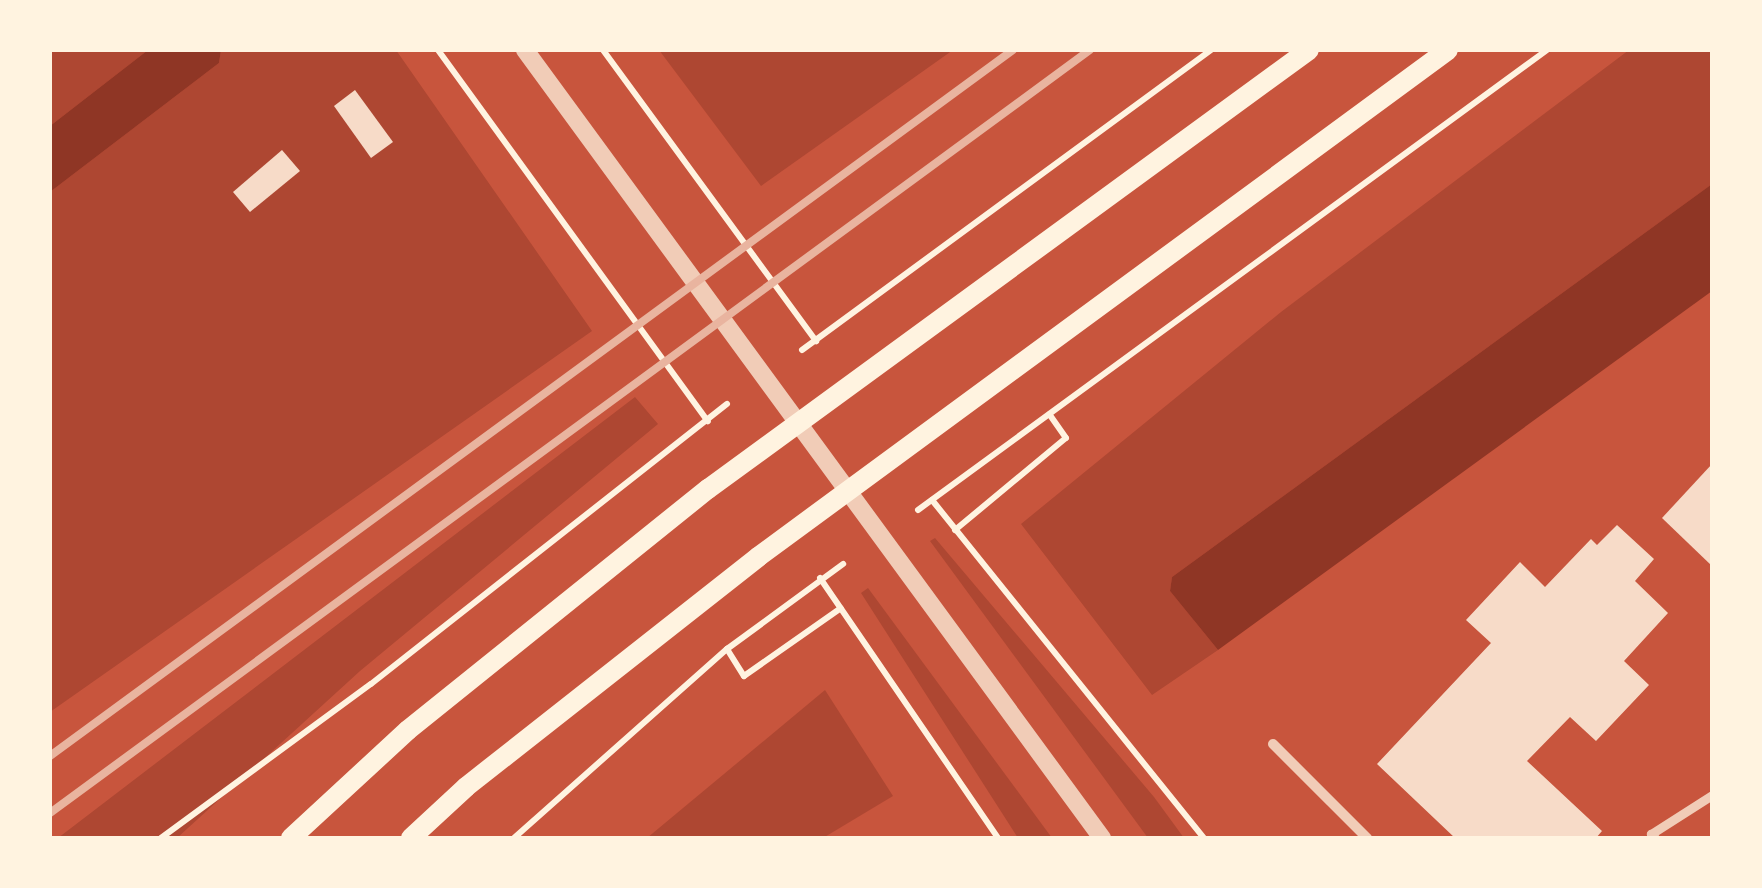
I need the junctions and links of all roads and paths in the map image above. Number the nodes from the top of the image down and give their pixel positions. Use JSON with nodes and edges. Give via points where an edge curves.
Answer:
{"nodes":[{"id":1,"x":525,"y":50,"type":"edge"},
{"id":2,"x":1211,"y":50,"type":"edge"},
{"id":3,"x":1310,"y":50,"type":"edge"},
{"id":4,"x":1448,"y":50,"type":"edge"},
{"id":5,"x":1547,"y":50,"type":"edge"},
{"id":6,"x":852,"y":313,"type":"dead end"},
{"id":7,"x":1049,"y":414,"type":"junction"},
{"id":8,"x":674,"y":444,"type":"dead end"},
{"id":9,"x":970,"y":472,"type":"dead end"},
{"id":10,"x":954,"y":530,"type":"dead end"},
{"id":11,"x":791,"y":602,"type":"dead end"},
{"id":12,"x":841,"y":608,"type":"dead end"},
{"id":13,"x":726,"y":648,"type":"junction"},
{"id":14,"x":1273,"y":744,"type":"dead end"},
{"id":15,"x":1712,"y":794,"type":"edge"},
{"id":16,"x":160,"y":838,"type":"edge"},
{"id":17,"x":291,"y":838,"type":"edge"},
{"id":18,"x":412,"y":838,"type":"edge"},
{"id":19,"x":514,"y":838,"type":"edge"},
{"id":20,"x":1102,"y":838,"type":"edge"},
{"id":21,"x":1367,"y":838,"type":"edge"},
{"id":22,"x":1655,"y":838,"type":"edge"}],
"edges":[{"from":1,"to":20,"type":"street"},
{"from":2,"to":6,"type":"path"},
{"from":3,"to":17,"type":"main road","via":[[708,489],[408,730]]},
{"from":4,"to":18,"type":"main road","via":[[758,557],[466,787]]},
{"from":5,"to":7,"type":"path"},
{"from":7,"to":9,"type":"path"},
{"from":7,"to":10,"type":"path","via":[[1066,438]]},
{"from":8,"to":16,"type":"path","via":[[371,684]]},
{"from":11,"to":13,"type":"path"},
{"from":12,"to":13,"type":"path","via":[[744,676]]},
{"from":13,"to":19,"type":"path"},
{"from":14,"to":21,"type":"street"},
{"from":15,"to":22,"type":"street","via":[[1651,834]]}]}
